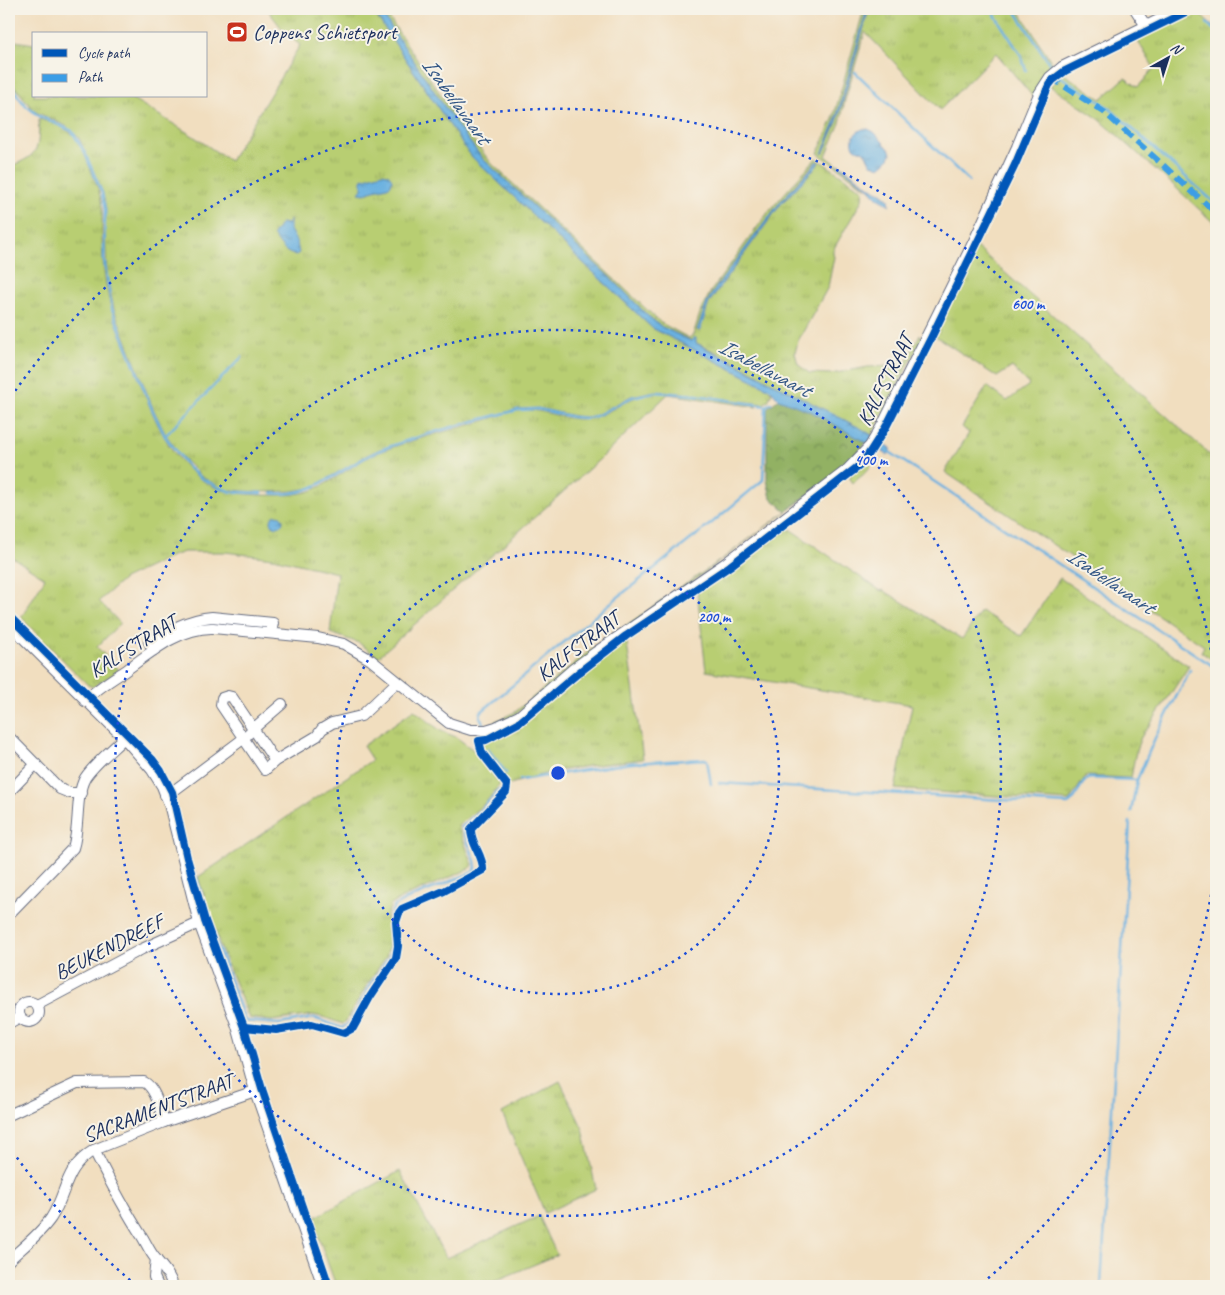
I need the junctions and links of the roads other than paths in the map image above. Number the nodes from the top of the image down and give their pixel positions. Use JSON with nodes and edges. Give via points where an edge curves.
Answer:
{"nodes":[{"id":1,"x":1135,"y":9,"type":"edge"},
{"id":2,"x":1181,"y":9,"type":"edge"},
{"id":3,"x":1146,"y":26,"type":"junction"},
{"id":4,"x":9,"y":624,"type":"edge"},
{"id":5,"x":397,"y":682,"type":"junction"},
{"id":6,"x":85,"y":701,"type":"junction"},
{"id":7,"x":282,"y":704,"type":"dead end"},
{"id":8,"x":253,"y":729,"type":"junction"},
{"id":9,"x":9,"y":737,"type":"edge"},
{"id":10,"x":124,"y":738,"type":"junction"},
{"id":11,"x":244,"y":739,"type":"junction"},
{"id":12,"x":275,"y":761,"type":"junction"},
{"id":13,"x":36,"y":764,"type":"junction"},
{"id":14,"x":9,"y":792,"type":"edge"},
{"id":15,"x":81,"y":793,"type":"junction"},
{"id":16,"x":165,"y":795,"type":"junction"},
{"id":17,"x":9,"y":914,"type":"edge"},
{"id":18,"x":198,"y":924,"type":"junction"},
{"id":19,"x":37,"y":1005,"type":"junction"},
{"id":20,"x":20,"y":1016,"type":"junction"},
{"id":21,"x":9,"y":1023,"type":"edge"},
{"id":22,"x":255,"y":1091,"type":"junction"},
{"id":23,"x":9,"y":1115,"type":"edge"},
{"id":24,"x":164,"y":1122,"type":"junction"},
{"id":25,"x":94,"y":1150,"type":"junction"},
{"id":26,"x":156,"y":1259,"type":"junction"},
{"id":27,"x":9,"y":1260,"type":"edge"},
{"id":28,"x":158,"y":1286,"type":"edge"},
{"id":29,"x":169,"y":1286,"type":"edge"},
{"id":30,"x":323,"y":1286,"type":"edge"}],
"edges":[{"from":1,"to":3,"type":"street"},
{"from":2,"to":3,"type":"street","name":"KALFSTRAAT"},
{"from":3,"to":5,"type":"street","name":"KALFSTRAAT","via":[[1062,68],[1046,82],[973,243],[877,435],[847,470],[727,562],[573,669],[504,725],[477,730],[457,726],[443,719]]},
{"from":4,"to":6,"type":"street"},
{"from":5,"to":6,"type":"street","name":"KALFSTRAAT","via":[[371,660],[344,644],[272,634],[273,623],[212,617],[178,626],[149,642],[154,650]]},
{"from":5,"to":12,"type":"street","via":[[360,716],[332,723]]},
{"from":6,"to":10,"type":"street"},
{"from":7,"to":8,"type":"street"},
{"from":8,"to":11,"type":"street"},
{"from":8,"to":11,"type":"street","via":[[232,697],[222,698],[221,705]]},
{"from":8,"to":12,"type":"street"},
{"from":9,"to":13,"type":"street"},
{"from":10,"to":15,"type":"street","via":[[86,778]]},
{"from":10,"to":16,"type":"street","via":[[157,776]]},
{"from":11,"to":12,"type":"street","via":[[265,770]]},
{"from":11,"to":16,"type":"street"},
{"from":13,"to":14,"type":"street"},
{"from":13,"to":15,"type":"street","via":[[60,789]]},
{"from":15,"to":17,"type":"street","via":[[73,848]]},
{"from":16,"to":18,"type":"street"},
{"from":18,"to":19,"type":"street","name":"BEUKENDREEF","via":[[142,949]]},
{"from":18,"to":22,"type":"street","via":[[237,1026]]},
{"from":19,"to":20,"type":"street","name":"BEUKENDREEF","via":[[32,1002],[21,1005]]},
{"from":19,"to":20,"type":"street","name":"BEUKENDREEF","via":[[40,1013],[35,1020],[27,1022]]},
{"from":20,"to":21,"type":"street","name":"BEUKENDREEF"},
{"from":22,"to":24,"type":"street","name":"SACRAMENTSTRAAT"},
{"from":22,"to":30,"type":"street"},
{"from":23,"to":24,"type":"street","via":[[77,1082],[144,1082],[152,1089]]},
{"from":24,"to":25,"type":"street","name":"SACRAMENTSTRAAT"},
{"from":25,"to":26,"type":"street"},
{"from":25,"to":27,"type":"street","name":"SACRAMENTSTRAAT","via":[[72,1169],[46,1226]]},
{"from":26,"to":28,"type":"street","via":[[154,1277]]},
{"from":26,"to":29,"type":"street","via":[[169,1276],[172,1283]]}]}
